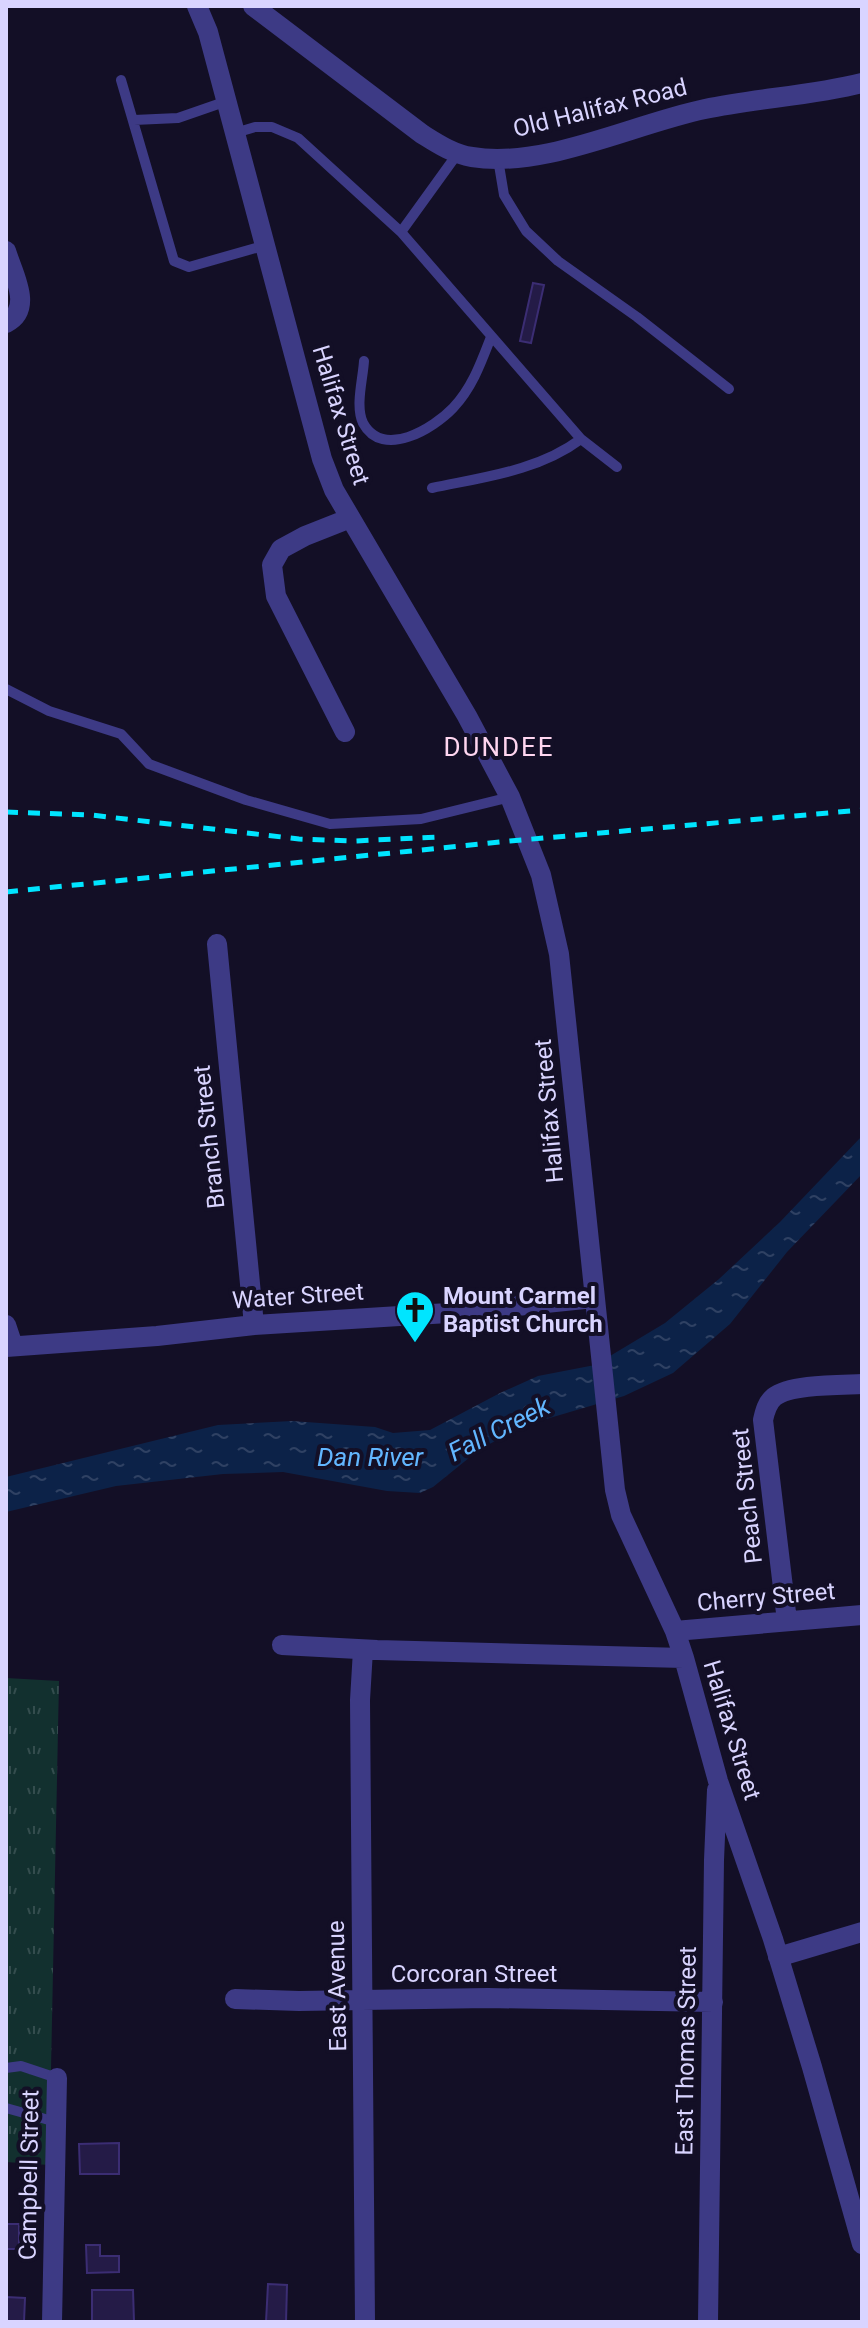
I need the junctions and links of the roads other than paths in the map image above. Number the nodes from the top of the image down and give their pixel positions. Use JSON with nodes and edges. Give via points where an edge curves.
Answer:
{"nodes":[{"id":1,"x":197,"y":6,"type":"edge"},
{"id":2,"x":253,"y":6,"type":"edge"},
{"id":3,"x":121,"y":80,"type":"dead end"},
{"id":4,"x":862,"y":83,"type":"edge"},
{"id":5,"x":227,"y":101,"type":"junction"},
{"id":6,"x":134,"y":120,"type":"junction"},
{"id":7,"x":235,"y":133,"type":"junction"},
{"id":8,"x":458,"y":153,"type":"junction"},
{"id":9,"x":498,"y":159,"type":"junction"},
{"id":10,"x":401,"y":232,"type":"junction"},
{"id":11,"x":266,"y":245,"type":"junction"},
{"id":12,"x":6,"y":251,"type":"edge"},
{"id":13,"x":6,"y":323,"type":"edge"},
{"id":14,"x":491,"y":337,"type":"junction"},
{"id":15,"x":364,"y":361,"type":"dead end"},
{"id":16,"x":729,"y":389,"type":"dead end"},
{"id":17,"x":581,"y":439,"type":"junction"},
{"id":18,"x":617,"y":467,"type":"dead end"},
{"id":19,"x":432,"y":488,"type":"dead end"},
{"id":20,"x":348,"y":519,"type":"junction"},
{"id":21,"x":6,"y":689,"type":"edge"},
{"id":22,"x":345,"y":732,"type":"dead end"},
{"id":23,"x":510,"y":797,"type":"junction"},
{"id":24,"x":217,"y":944,"type":"dead end"},
{"id":25,"x":594,"y":1298,"type":"junction"},
{"id":26,"x":6,"y":1325,"type":"edge"},
{"id":27,"x":254,"y":1325,"type":"junction"},
{"id":28,"x":10,"y":1346,"type":"edge"},
{"id":29,"x":856,"y":1384,"type":"edge"},
{"id":30,"x":862,"y":1615,"type":"edge"},
{"id":31,"x":787,"y":1621,"type":"junction"},
{"id":32,"x":675,"y":1631,"type":"junction"},
{"id":33,"x":282,"y":1645,"type":"dead end"},
{"id":34,"x":363,"y":1650,"type":"junction"},
{"id":35,"x":684,"y":1658,"type":"junction"},
{"id":36,"x":718,"y":1781,"type":"junction"},
{"id":37,"x":862,"y":1932,"type":"edge"},
{"id":38,"x":778,"y":1957,"type":"junction"},
{"id":39,"x":235,"y":1999,"type":"dead end"},
{"id":40,"x":362,"y":2000,"type":"junction"},
{"id":41,"x":713,"y":2002,"type":"junction"},
{"id":42,"x":6,"y":2068,"type":"edge"},
{"id":43,"x":57,"y":2078,"type":"joint"},
{"id":44,"x":6,"y":2108,"type":"edge"},
{"id":45,"x":56,"y":2122,"type":"junction"},
{"id":46,"x":862,"y":2244,"type":"edge"},
{"id":47,"x":52,"y":2322,"type":"edge"},
{"id":48,"x":365,"y":2322,"type":"edge"},
{"id":49,"x":708,"y":2322,"type":"edge"}],
"edges":[{"from":1,"to":5,"type":"street","name":"Halifax Street"},
{"from":2,"to":8,"type":"street","name":"Old Halifax Road","via":[[422,134]]},
{"from":3,"to":6,"type":"lane"},
{"from":4,"to":9,"type":"street","name":"Old Halifax Road","via":[[675,115],[550,153]]},
{"from":5,"to":6,"type":"lane","via":[[178,118]]},
{"from":5,"to":7,"type":"street","name":"Halifax Street"},
{"from":6,"to":11,"type":"lane","via":[[174,261],[189,267]]},
{"from":7,"to":10,"type":"lane","via":[[272,127],[298,138]]},
{"from":7,"to":11,"type":"street","name":"Halifax Street"},
{"from":8,"to":9,"type":"street","name":"Old Halifax Road"},
{"from":8,"to":10,"type":"lane"},
{"from":9,"to":16,"type":"lane","via":[[504,195],[526,231],[558,261]]},
{"from":10,"to":14,"type":"lane"},
{"from":11,"to":20,"type":"street","name":"Halifax Street","via":[[322,459]]},
{"from":12,"to":13,"type":"street","via":[[22,301],[16,317]]},
{"from":14,"to":15,"type":"lane","via":[[454,407],[408,438],[379,437],[363,422]]},
{"from":14,"to":17,"type":"lane"},
{"from":17,"to":18,"type":"lane"},
{"from":17,"to":19,"type":"lane","via":[[520,469]]},
{"from":20,"to":22,"type":"street","via":[[281,549],[272,565],[276,596]]},
{"from":20,"to":23,"type":"street","name":"Halifax Street","via":[[407,611]]},
{"from":21,"to":23,"type":"lane","via":[[49,711],[121,734],[149,764],[330,824],[421,819]]},
{"from":23,"to":25,"type":"street","name":"Halifax Street","via":[[541,875],[559,954]]},
{"from":24,"to":27,"type":"street","name":"Branch Street"},
{"from":25,"to":27,"type":"street","name":"Water Street"},
{"from":25,"to":32,"type":"street","name":"Halifax Street","via":[[621,1515]]},
{"from":26,"to":28,"type":"street"},
{"from":27,"to":28,"type":"street","name":"Water Street"},
{"from":29,"to":31,"type":"street","name":"Peach Street","via":[[781,1393],[765,1409]]},
{"from":30,"to":31,"type":"street","name":"Cherry Street"},
{"from":31,"to":32,"type":"street","name":"Cherry Street"},
{"from":32,"to":35,"type":"street","name":"Halifax Street"},
{"from":33,"to":34,"type":"street"},
{"from":34,"to":35,"type":"street"},
{"from":34,"to":40,"type":"street","name":"East Avenue"},
{"from":35,"to":36,"type":"street","name":"Halifax Street"},
{"from":36,"to":38,"type":"street","name":"Halifax Street"},
{"from":36,"to":41,"type":"street","name":"East Thomas Street"},
{"from":37,"to":38,"type":"street"},
{"from":38,"to":46,"type":"street","name":"Halifax Street"},
{"from":39,"to":40,"type":"street","name":"Corcoran Street"},
{"from":40,"to":41,"type":"street","name":"Corcoran Street"},
{"from":40,"to":48,"type":"street","name":"East Avenue"},
{"from":41,"to":49,"type":"street","name":"East Thomas Street"},
{"from":42,"to":43,"type":"lane","via":[[21,2066]]},
{"from":43,"to":45,"type":"street","name":"Campbell Street"},
{"from":44,"to":45,"type":"lane"},
{"from":45,"to":47,"type":"street","name":"Campbell Street"}]}
